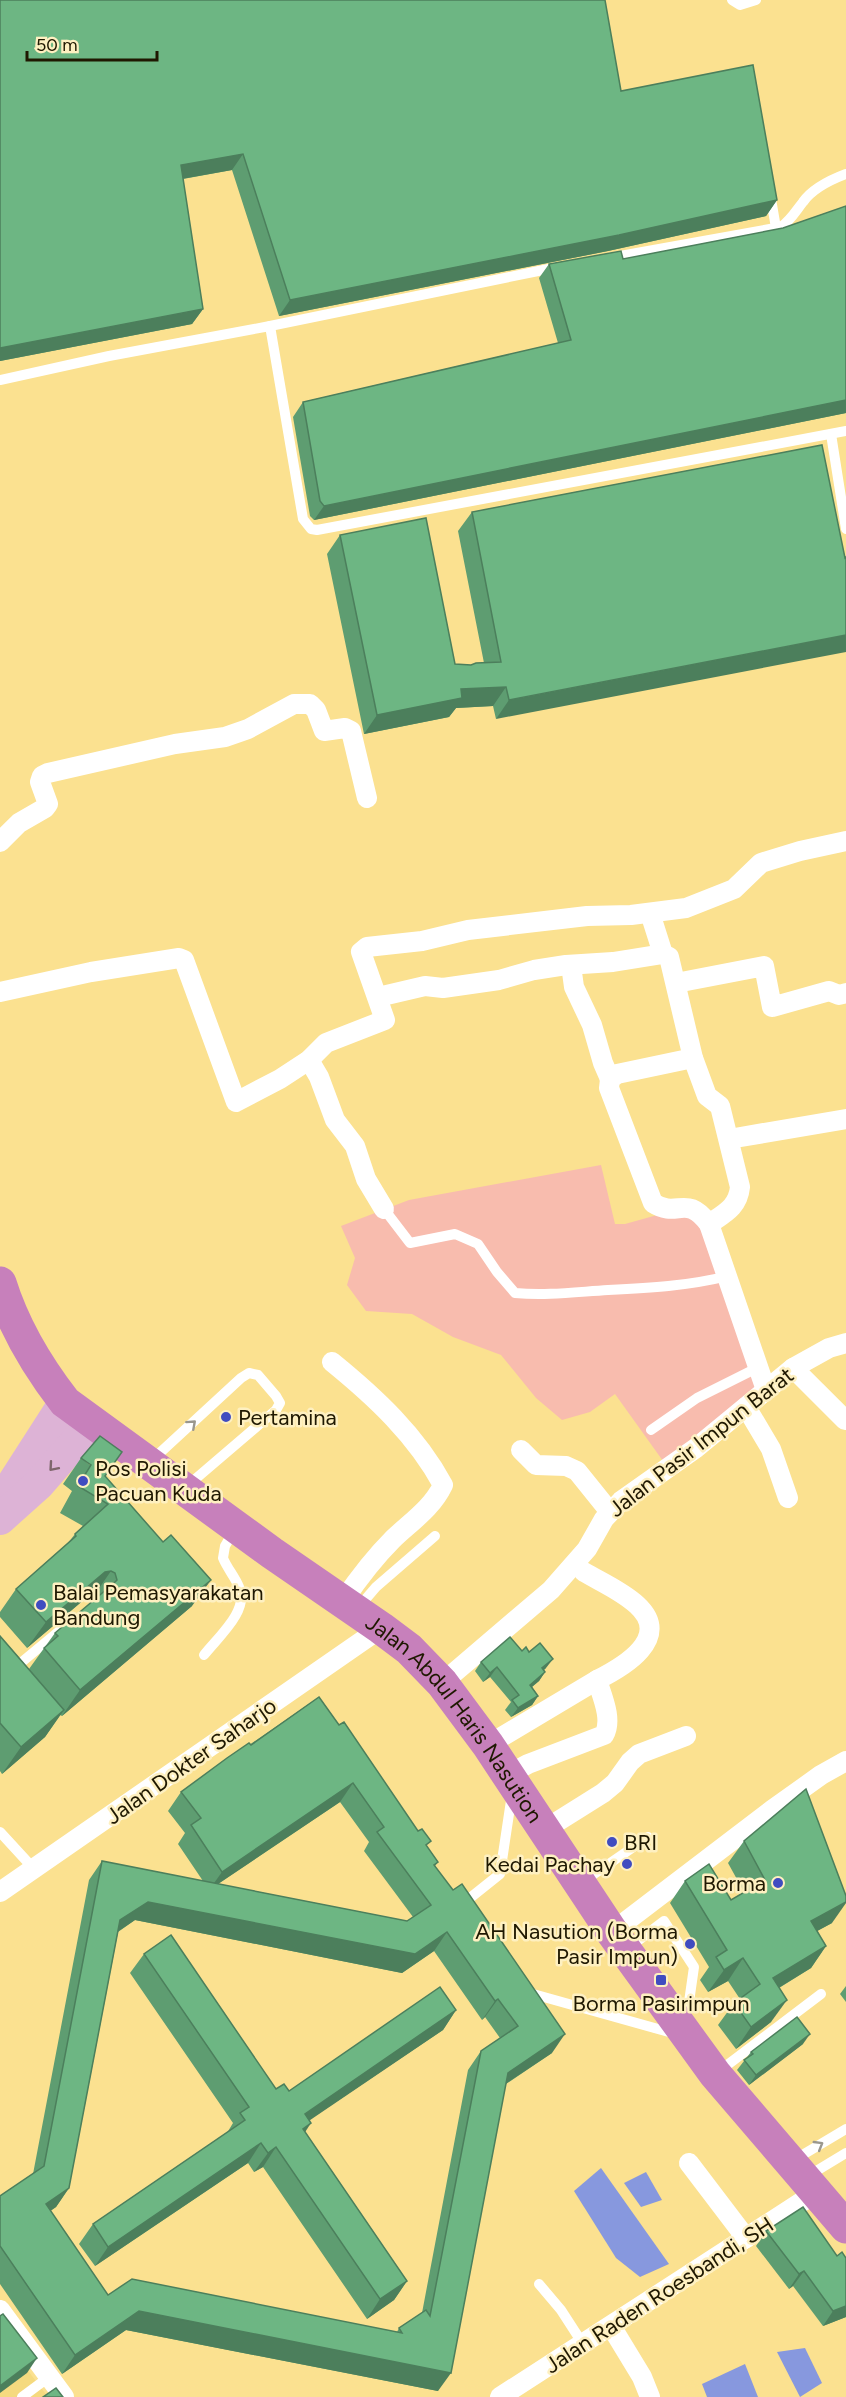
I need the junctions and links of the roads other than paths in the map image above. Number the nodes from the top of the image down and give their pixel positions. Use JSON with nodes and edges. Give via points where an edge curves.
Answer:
{"nodes":[{"id":1,"x":732,"y":0,"type":"edge"},
{"id":2,"x":756,"y":0,"type":"edge"},
{"id":3,"x":846,"y":174,"type":"edge"},
{"id":4,"x":769,"y":185,"type":"edge"},
{"id":5,"x":776,"y":228,"type":"junction"},
{"id":6,"x":595,"y":261,"type":"edge"},
{"id":7,"x":573,"y":265,"type":"edge"},
{"id":8,"x":270,"y":326,"type":"junction"},
{"id":9,"x":0,"y":380,"type":"edge"},
{"id":10,"x":846,"y":431,"type":"edge"},
{"id":11,"x":831,"y":434,"type":"junction"},
{"id":12,"x":846,"y":529,"type":"edge"},
{"id":13,"x":367,"y":798,"type":"dead end"},
{"id":14,"x":846,"y":841,"type":"edge"},
{"id":15,"x":0,"y":842,"type":"edge"},
{"id":16,"x":650,"y":913,"type":"junction"},
{"id":17,"x":663,"y":954,"type":"junction"},
{"id":18,"x":571,"y":965,"type":"junction"},
{"id":19,"x":676,"y":982,"type":"junction"},
{"id":20,"x":0,"y":992,"type":"edge"},
{"id":21,"x":846,"y":993,"type":"edge"},
{"id":22,"x":378,"y":997,"type":"junction"},
{"id":23,"x":693,"y":1058,"type":"junction"},
{"id":24,"x":309,"y":1060,"type":"junction"},
{"id":25,"x":610,"y":1079,"type":"junction"},
{"id":26,"x":846,"y":1119,"type":"edge"},
{"id":27,"x":729,"y":1139,"type":"junction"},
{"id":28,"x":384,"y":1209,"type":"joint"},
{"id":29,"x":709,"y":1224,"type":"junction"},
{"id":30,"x":728,"y":1276,"type":"junction"},
{"id":31,"x":0,"y":1284,"type":"edge"},
{"id":32,"x":846,"y":1343,"type":"edge"},
{"id":33,"x":332,"y":1362,"type":"dead end"},
{"id":34,"x":759,"y":1367,"type":"junction"},
{"id":35,"x":793,"y":1368,"type":"junction"},
{"id":36,"x":766,"y":1390,"type":"junction"},
{"id":37,"x":65,"y":1402,"type":"junction"},
{"id":38,"x":746,"y":1407,"type":"junction"},
{"id":39,"x":845,"y":1420,"type":"edge"},
{"id":40,"x":92,"y":1423,"type":"junction"},
{"id":41,"x":651,"y":1430,"type":"dead end"},
{"id":42,"x":521,"y":1450,"type":"dead end"},
{"id":43,"x":148,"y":1463,"type":"junction"},
{"id":44,"x":184,"y":1489,"type":"junction"},
{"id":45,"x":788,"y":1498,"type":"dead end"},
{"id":46,"x":0,"y":1503,"type":"edge"},
{"id":47,"x":610,"y":1512,"type":"junction"},
{"id":48,"x":0,"y":1519,"type":"edge"},
{"id":49,"x":236,"y":1526,"type":"junction"},
{"id":50,"x":435,"y":1536,"type":"dead end"},
{"id":51,"x":584,"y":1572,"type":"dead end"},
{"id":52,"x":360,"y":1613,"type":"junction"},
{"id":53,"x":73,"y":1619,"type":"edge"},
{"id":54,"x":204,"y":1654,"type":"dead end"},
{"id":55,"x":0,"y":1662,"type":"edge"},
{"id":56,"x":597,"y":1680,"type":"junction"},
{"id":57,"x":442,"y":1683,"type":"junction"},
{"id":58,"x":686,"y":1736,"type":"dead end"},
{"id":59,"x":488,"y":1745,"type":"junction"},
{"id":60,"x":846,"y":1761,"type":"edge"},
{"id":61,"x":511,"y":1780,"type":"junction"},
{"id":62,"x":544,"y":1830,"type":"junction"},
{"id":63,"x":0,"y":1832,"type":"edge"},
{"id":64,"x":648,"y":1837,"type":"dead end"},
{"id":65,"x":34,"y":1869,"type":"junction"},
{"id":66,"x":580,"y":1884,"type":"junction"},
{"id":67,"x":0,"y":1892,"type":"edge"},
{"id":68,"x":465,"y":1902,"type":"edge"},
{"id":69,"x":619,"y":1941,"type":"junction"},
{"id":70,"x":526,"y":1991,"type":"edge"},
{"id":71,"x":821,"y":1994,"type":"dead end"},
{"id":72,"x":681,"y":2027,"type":"junction"},
{"id":73,"x":715,"y":2074,"type":"junction"},
{"id":74,"x":846,"y":2129,"type":"edge"},
{"id":75,"x":846,"y":2153,"type":"edge"},
{"id":76,"x":689,"y":2163,"type":"dead end"},
{"id":77,"x":804,"y":2177,"type":"junction"},
{"id":78,"x":846,"y":2227,"type":"edge"},
{"id":79,"x":746,"y":2238,"type":"junction"},
{"id":80,"x":539,"y":2284,"type":"dead end"},
{"id":81,"x":0,"y":2310,"type":"edge"},
{"id":82,"x":611,"y":2326,"type":"junction"},
{"id":83,"x":583,"y":2344,"type":"junction"},
{"id":84,"x":49,"y":2377,"type":"junction"},
{"id":85,"x":22,"y":2397,"type":"edge"},
{"id":86,"x":64,"y":2397,"type":"edge"},
{"id":87,"x":500,"y":2397,"type":"edge"},
{"id":88,"x":650,"y":2397,"type":"edge"}],
"edges":[{"from":1,"to":2,"type":"lane","via":[[740,5]]},
{"from":3,"to":5,"type":"lane","via":[[817,189],[791,219]]},
{"from":4,"to":5,"type":"lane"},
{"from":5,"to":6,"type":"lane"},
{"from":7,"to":8,"type":"lane"},
{"from":8,"to":9,"type":"lane"},
{"from":8,"to":11,"type":"lane","via":[[303,519],[311,529],[425,516]]},
{"from":10,"to":11,"type":"lane"},
{"from":11,"to":12,"type":"lane"},
{"from":13,"to":15,"type":"street","via":[[351,731],[324,731],[310,704],[294,704],[225,737],[175,744],[48,773],[40,782],[48,804],[19,823]]},
{"from":14,"to":16,"type":"street","via":[[761,863],[734,889],[686,908]]},
{"from":16,"to":17,"type":"street"},
{"from":16,"to":22,"type":"street","via":[[587,916],[368,946],[361,952]]},
{"from":17,"to":18,"type":"street"},
{"from":17,"to":19,"type":"street","via":[[669,957]]},
{"from":18,"to":22,"type":"street","via":[[499,980],[425,987]]},
{"from":18,"to":25,"type":"street","via":[[574,987]]},
{"from":19,"to":21,"type":"street","via":[[764,966],[772,1006],[829,991]]},
{"from":19,"to":23,"type":"street"},
{"from":20,"to":24,"type":"street","via":[[179,958],[187,965],[236,1102]]},
{"from":22,"to":24,"type":"street","via":[[385,1020],[326,1043]]},
{"from":23,"to":25,"type":"street","via":[[617,1074]]},
{"from":23,"to":27,"type":"street","via":[[706,1096],[720,1106]]},
{"from":24,"to":28,"type":"street","via":[[335,1120],[356,1146],[366,1179]]},
{"from":25,"to":29,"type":"street","via":[[609,1088],[653,1203],[663,1210],[688,1207],[700,1211]]},
{"from":26,"to":27,"type":"street"},
{"from":27,"to":29,"type":"street","via":[[739,1199]]},
{"from":28,"to":30,"type":"lane","via":[[410,1243],[455,1234],[478,1244],[514,1293],[546,1296],[659,1288]]},
{"from":29,"to":30,"type":"street"},
{"from":30,"to":34,"type":"street"},
{"from":31,"to":37,"type":"highway","name":"Jalan Abdul Haris Nasution","via":[[21,1337],[39,1369]]},
{"from":32,"to":35,"type":"street","name":"Jalan Pasir Impun Barat"},
{"from":33,"to":52,"type":"street","via":[[393,1416],[429,1460],[443,1485],[436,1500],[358,1578]]},
{"from":34,"to":36,"type":"street"},
{"from":34,"to":41,"type":"lane","via":[[698,1398]]},
{"from":35,"to":36,"type":"street","name":"Jalan Pasir Impun Barat"},
{"from":35,"to":39,"type":"street"},
{"from":36,"to":38,"type":"street","name":"Jalan Pasir Impun Barat"},
{"from":37,"to":40,"type":"highway","name":"Jalan Abdul Haris Nasution"},
{"from":37,"to":46,"type":"main road"},
{"from":38,"to":45,"type":"street","via":[[771,1449]]},
{"from":38,"to":47,"type":"street","name":"Jalan Pasir Impun Barat"},
{"from":40,"to":43,"type":"highway","name":"Jalan Abdul Haris Nasution"},
{"from":40,"to":48,"type":"main road","one_way":true,"via":[[39,1484]]},
{"from":42,"to":47,"type":"street","via":[[536,1465],[566,1466],[577,1471]]},
{"from":43,"to":44,"type":"highway","name":"Jalan Abdul Haris Nasution"},
{"from":43,"to":44,"type":"lane","one_way":true,"via":[[242,1378],[249,1373],[258,1375],[276,1395],[280,1403],[276,1410]]},
{"from":44,"to":49,"type":"highway","name":"Jalan Abdul Haris Nasution"},
{"from":47,"to":57,"type":"street","name":"Jalan Pasir Impun Barat","via":[[587,1549],[551,1590]]},
{"from":49,"to":52,"type":"highway","name":"Jalan Abdul Haris Nasution"},
{"from":49,"to":54,"type":"lane","via":[[223,1558],[243,1601]]},
{"from":50,"to":52,"type":"lane","via":[[376,1587]]},
{"from":51,"to":56,"type":"street","via":[[636,1604],[649,1628],[642,1650],[624,1666]]},
{"from":52,"to":57,"type":"highway","name":"Jalan Abdul Haris Nasution","via":[[409,1649]]},
{"from":52,"to":65,"type":"street","name":"Jalan Dokter Saharjo"},
{"from":53,"to":55,"type":"lane","via":[[12,1678]]},
{"from":56,"to":59,"type":"street"},
{"from":56,"to":61,"type":"street","via":[[606,1710],[608,1727],[604,1735],[528,1764]]},
{"from":57,"to":59,"type":"highway","name":"Jalan Abdul Haris Nasution"},
{"from":58,"to":62,"type":"street","via":[[639,1754],[609,1788]]},
{"from":59,"to":61,"type":"highway","name":"Jalan Abdul Haris Nasution"},
{"from":60,"to":69,"type":"street","via":[[772,1810]]},
{"from":61,"to":62,"type":"highway","name":"Jalan Abdul Haris Nasution"},
{"from":61,"to":68,"type":"lane","via":[[500,1874]]},
{"from":62,"to":66,"type":"highway","name":"Jalan Abdul Haris Nasution"},
{"from":63,"to":65,"type":"lane"},
{"from":64,"to":66,"type":"lane"},
{"from":65,"to":67,"type":"street","name":"Jalan Dokter Saharjo"},
{"from":66,"to":69,"type":"highway","name":"Jalan Abdul Haris Nasution"},
{"from":69,"to":72,"type":"highway","name":"Jalan Abdul Haris Nasution"},
{"from":69,"to":72,"type":"lane","via":[[664,1921],[694,1967]]},
{"from":70,"to":72,"type":"lane"},
{"from":71,"to":73,"type":"lane"},
{"from":72,"to":73,"type":"highway","name":"Jalan Abdul Haris Nasution"},
{"from":73,"to":77,"type":"highway","name":"Jalan Abdul Haris Nasution"},
{"from":77,"to":74,"type":"lane","one_way":true},
{"from":75,"to":77,"type":"lane"},
{"from":76,"to":79,"type":"street"},
{"from":77,"to":78,"type":"highway","name":"Jalan Abdul Haris Nasution"},
{"from":77,"to":79,"type":"street","name":"Jalan Raden Roesbandi, SH"},
{"from":79,"to":82,"type":"street","name":"Jalan Raden Roesbandi, SH"},
{"from":80,"to":83,"type":"lane"},
{"from":81,"to":84,"type":"street"},
{"from":82,"to":83,"type":"street","name":"Jalan Raden Roesbandi, SH"},
{"from":82,"to":88,"type":"street"},
{"from":83,"to":87,"type":"street","name":"Jalan Raden Roesbandi, SH"},
{"from":84,"to":85,"type":"lane"},
{"from":84,"to":86,"type":"street"}]}
